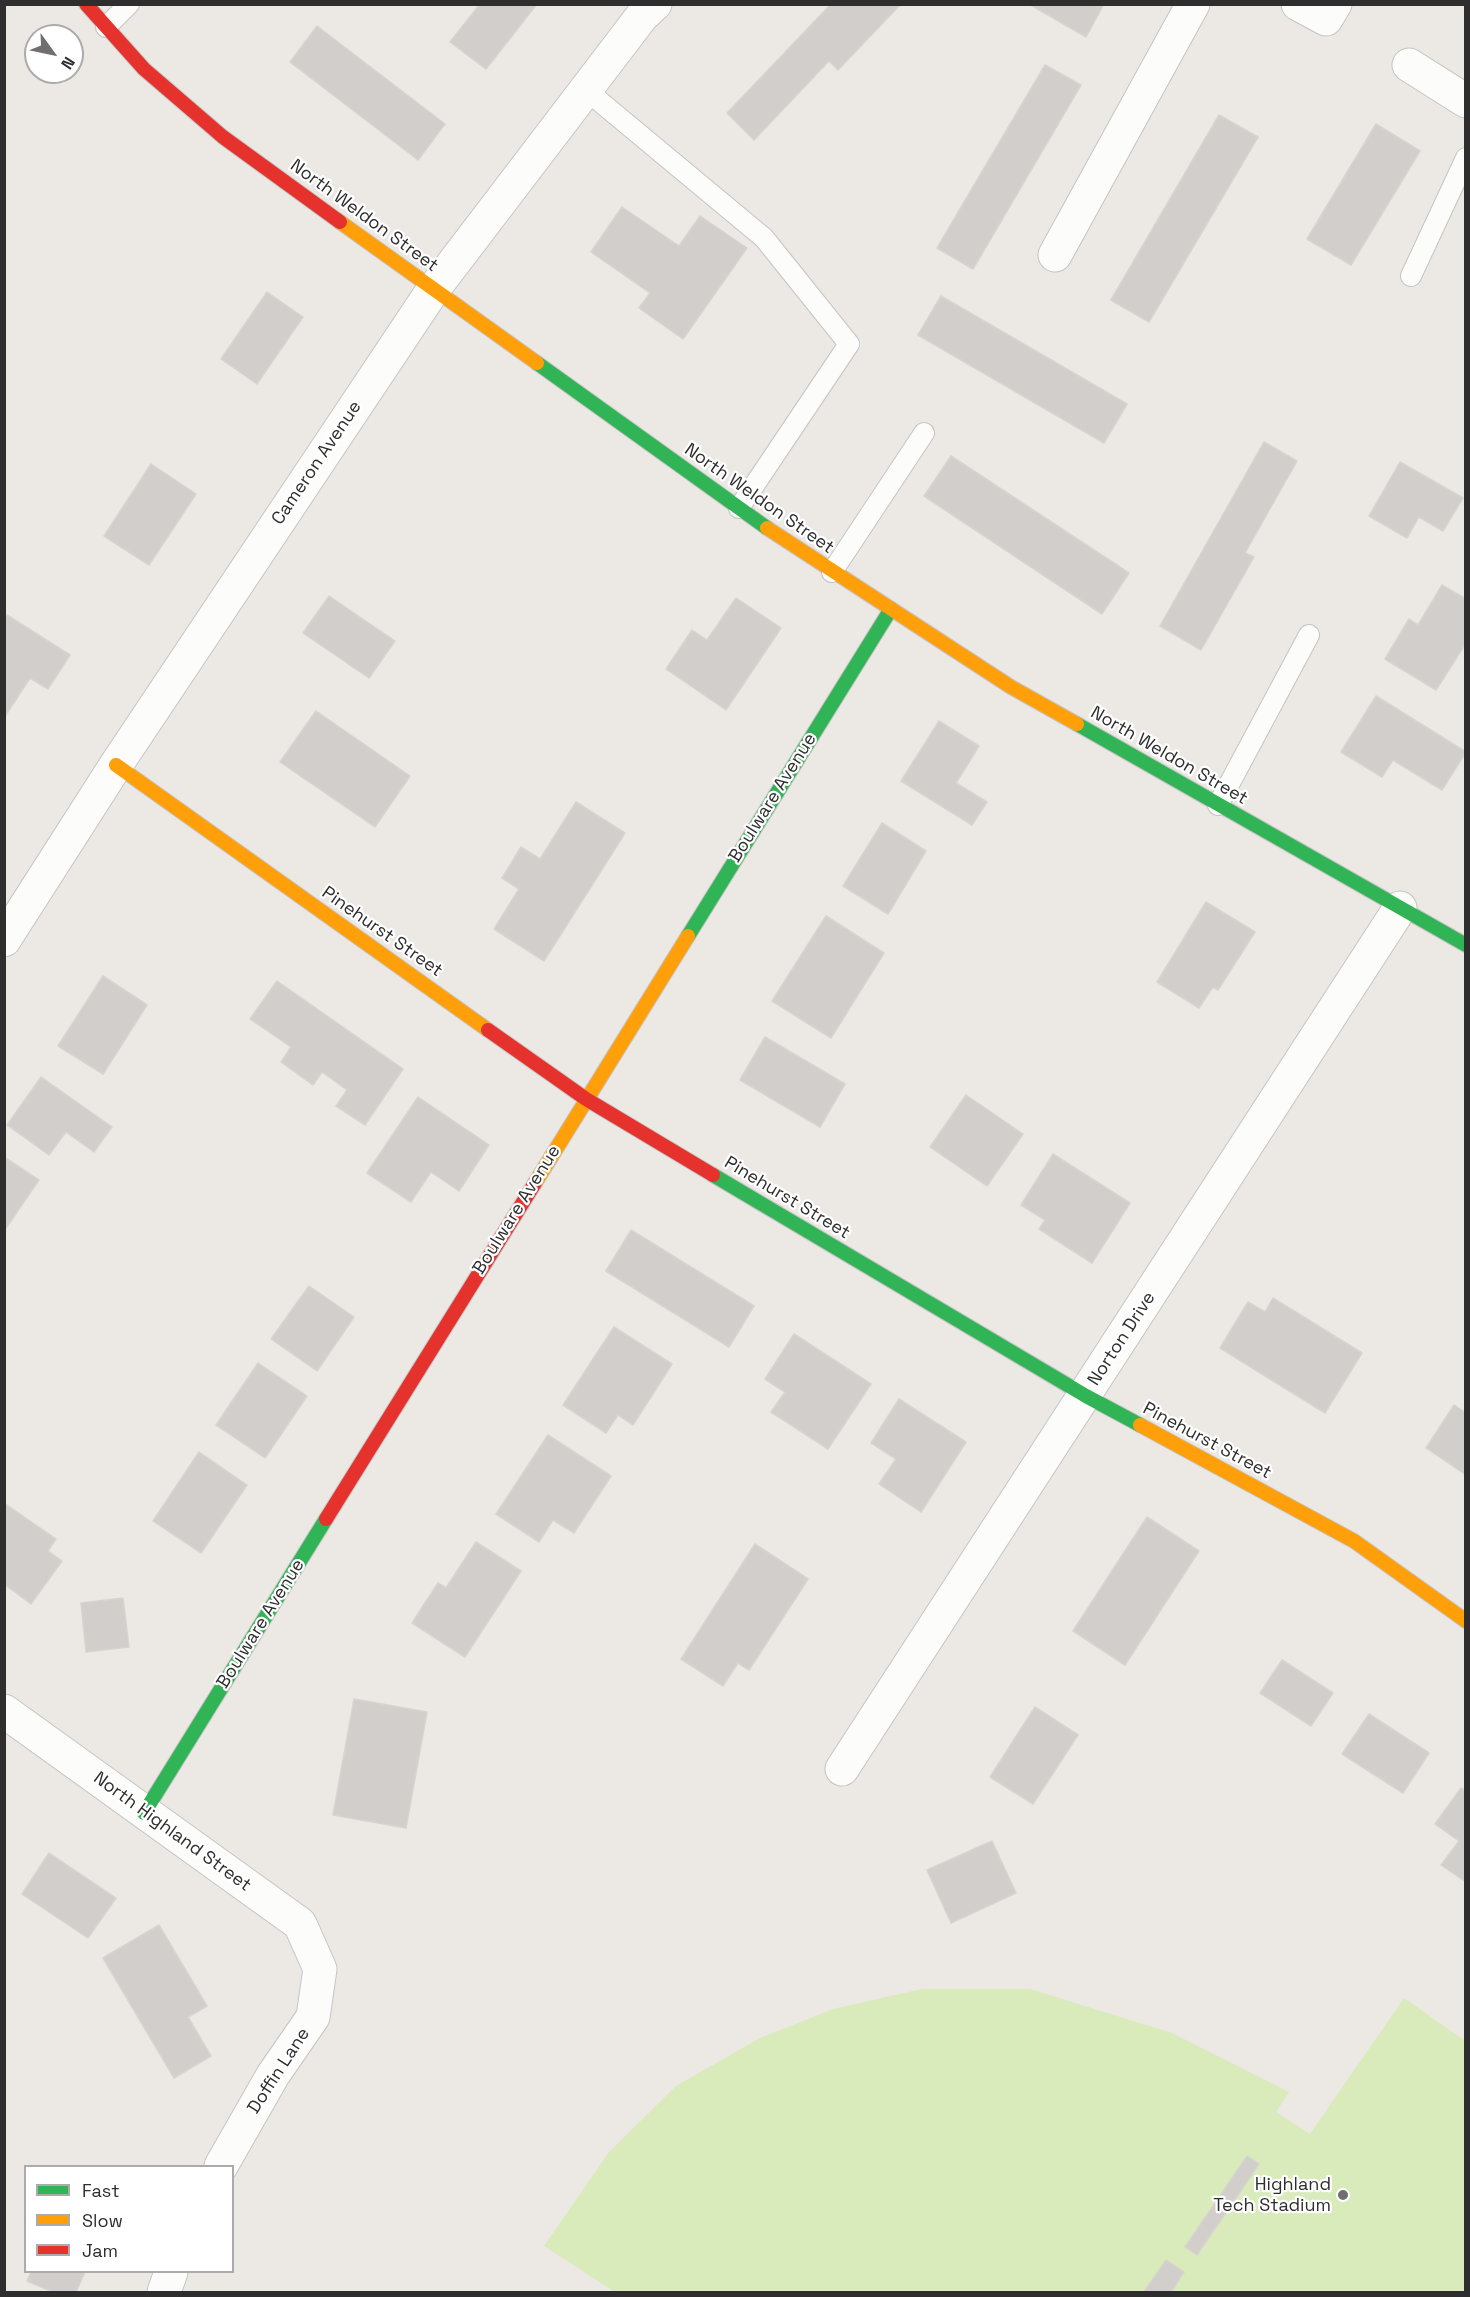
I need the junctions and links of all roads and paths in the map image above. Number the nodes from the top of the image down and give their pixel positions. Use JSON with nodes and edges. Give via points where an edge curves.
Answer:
{"nodes":[{"id":1,"x":86,"y":4,"type":"edge"},
{"id":2,"x":129,"y":4,"type":"edge"},
{"id":3,"x":655,"y":4,"type":"edge"},
{"id":4,"x":1193,"y":4,"type":"edge"},
{"id":5,"x":106,"y":27,"type":"junction"},
{"id":6,"x":1409,"y":65,"type":"dead end"},
{"id":7,"x":586,"y":90,"type":"junction"},
{"id":8,"x":1466,"y":101,"type":"edge"},
{"id":9,"x":1466,"y":158,"type":"edge"},
{"id":10,"x":1055,"y":255,"type":"dead end"},
{"id":11,"x":1411,"y":276,"type":"dead end"},
{"id":12,"x":433,"y":290,"type":"junction"},
{"id":13,"x":924,"y":433,"type":"dead end"},
{"id":14,"x":739,"y":508,"type":"junction"},
{"id":15,"x":832,"y":572,"type":"junction"},
{"id":16,"x":891,"y":609,"type":"junction"},
{"id":17,"x":1309,"y":635,"type":"dead end"},
{"id":18,"x":116,"y":765,"type":"junction"},
{"id":19,"x":1218,"y":805,"type":"junction"},
{"id":20,"x":1400,"y":908,"type":"junction"},
{"id":21,"x":4,"y":940,"type":"edge"},
{"id":22,"x":1466,"y":945,"type":"edge"},
{"id":23,"x":586,"y":1099,"type":"junction"},
{"id":24,"x":1086,"y":1396,"type":"junction"},
{"id":25,"x":1466,"y":1621,"type":"edge"},
{"id":26,"x":4,"y":1711,"type":"edge"},
{"id":27,"x":842,"y":1769,"type":"dead end"},
{"id":28,"x":144,"y":1812,"type":"junction"},
{"id":29,"x":320,"y":1969,"type":"joint"},
{"id":30,"x":222,"y":2165,"type":"edge"},
{"id":31,"x":170,"y":2273,"type":"edge"},
{"id":32,"x":164,"y":2292,"type":"edge"}],
"edges":[{"from":1,"to":5,"type":"street","name":"North Weldon Street"},
{"from":2,"to":5,"type":"lane"},
{"from":3,"to":7,"type":"street","name":"Cameron Avenue"},
{"from":4,"to":10,"type":"street"},
{"from":5,"to":12,"type":"street","name":"North Weldon Street","via":[[144,69],[223,137]]},
{"from":6,"to":8,"type":"street"},
{"from":7,"to":12,"type":"street","name":"Cameron Avenue"},
{"from":7,"to":14,"type":"lane","via":[[764,238],[849,344]]},
{"from":9,"to":11,"type":"lane"},
{"from":12,"to":14,"type":"street","name":"North Weldon Street"},
{"from":12,"to":18,"type":"street","name":"Cameron Avenue"},
{"from":13,"to":15,"type":"lane"},
{"from":14,"to":15,"type":"street","name":"North Weldon Street"},
{"from":15,"to":16,"type":"street","name":"North Weldon Street"},
{"from":16,"to":19,"type":"street","name":"North Weldon Street","via":[[1011,687]]},
{"from":16,"to":23,"type":"street","name":"Boulware Avenue"},
{"from":17,"to":19,"type":"lane"},
{"from":18,"to":21,"type":"street","name":"Cameron Avenue"},
{"from":18,"to":23,"type":"street","name":"Pinehurst Street"},
{"from":19,"to":20,"type":"street","name":"North Weldon Street"},
{"from":20,"to":22,"type":"street","name":"North Weldon Street"},
{"from":20,"to":24,"type":"street","name":"Norton Drive"},
{"from":23,"to":24,"type":"street","name":"Pinehurst Street"},
{"from":23,"to":28,"type":"street","name":"Boulware Avenue"},
{"from":24,"to":25,"type":"street","name":"Pinehurst Street","via":[[1354,1541]]},
{"from":24,"to":27,"type":"street","name":"Norton Drive"},
{"from":26,"to":28,"type":"street","name":"North Highland Street"},
{"from":28,"to":29,"type":"street","name":"North Highland Street","via":[[300,1924]]},
{"from":29,"to":30,"type":"street","name":"Doffin Lane","via":[[313,2017],[273,2075]]},
{"from":31,"to":32,"type":"street"}]}
